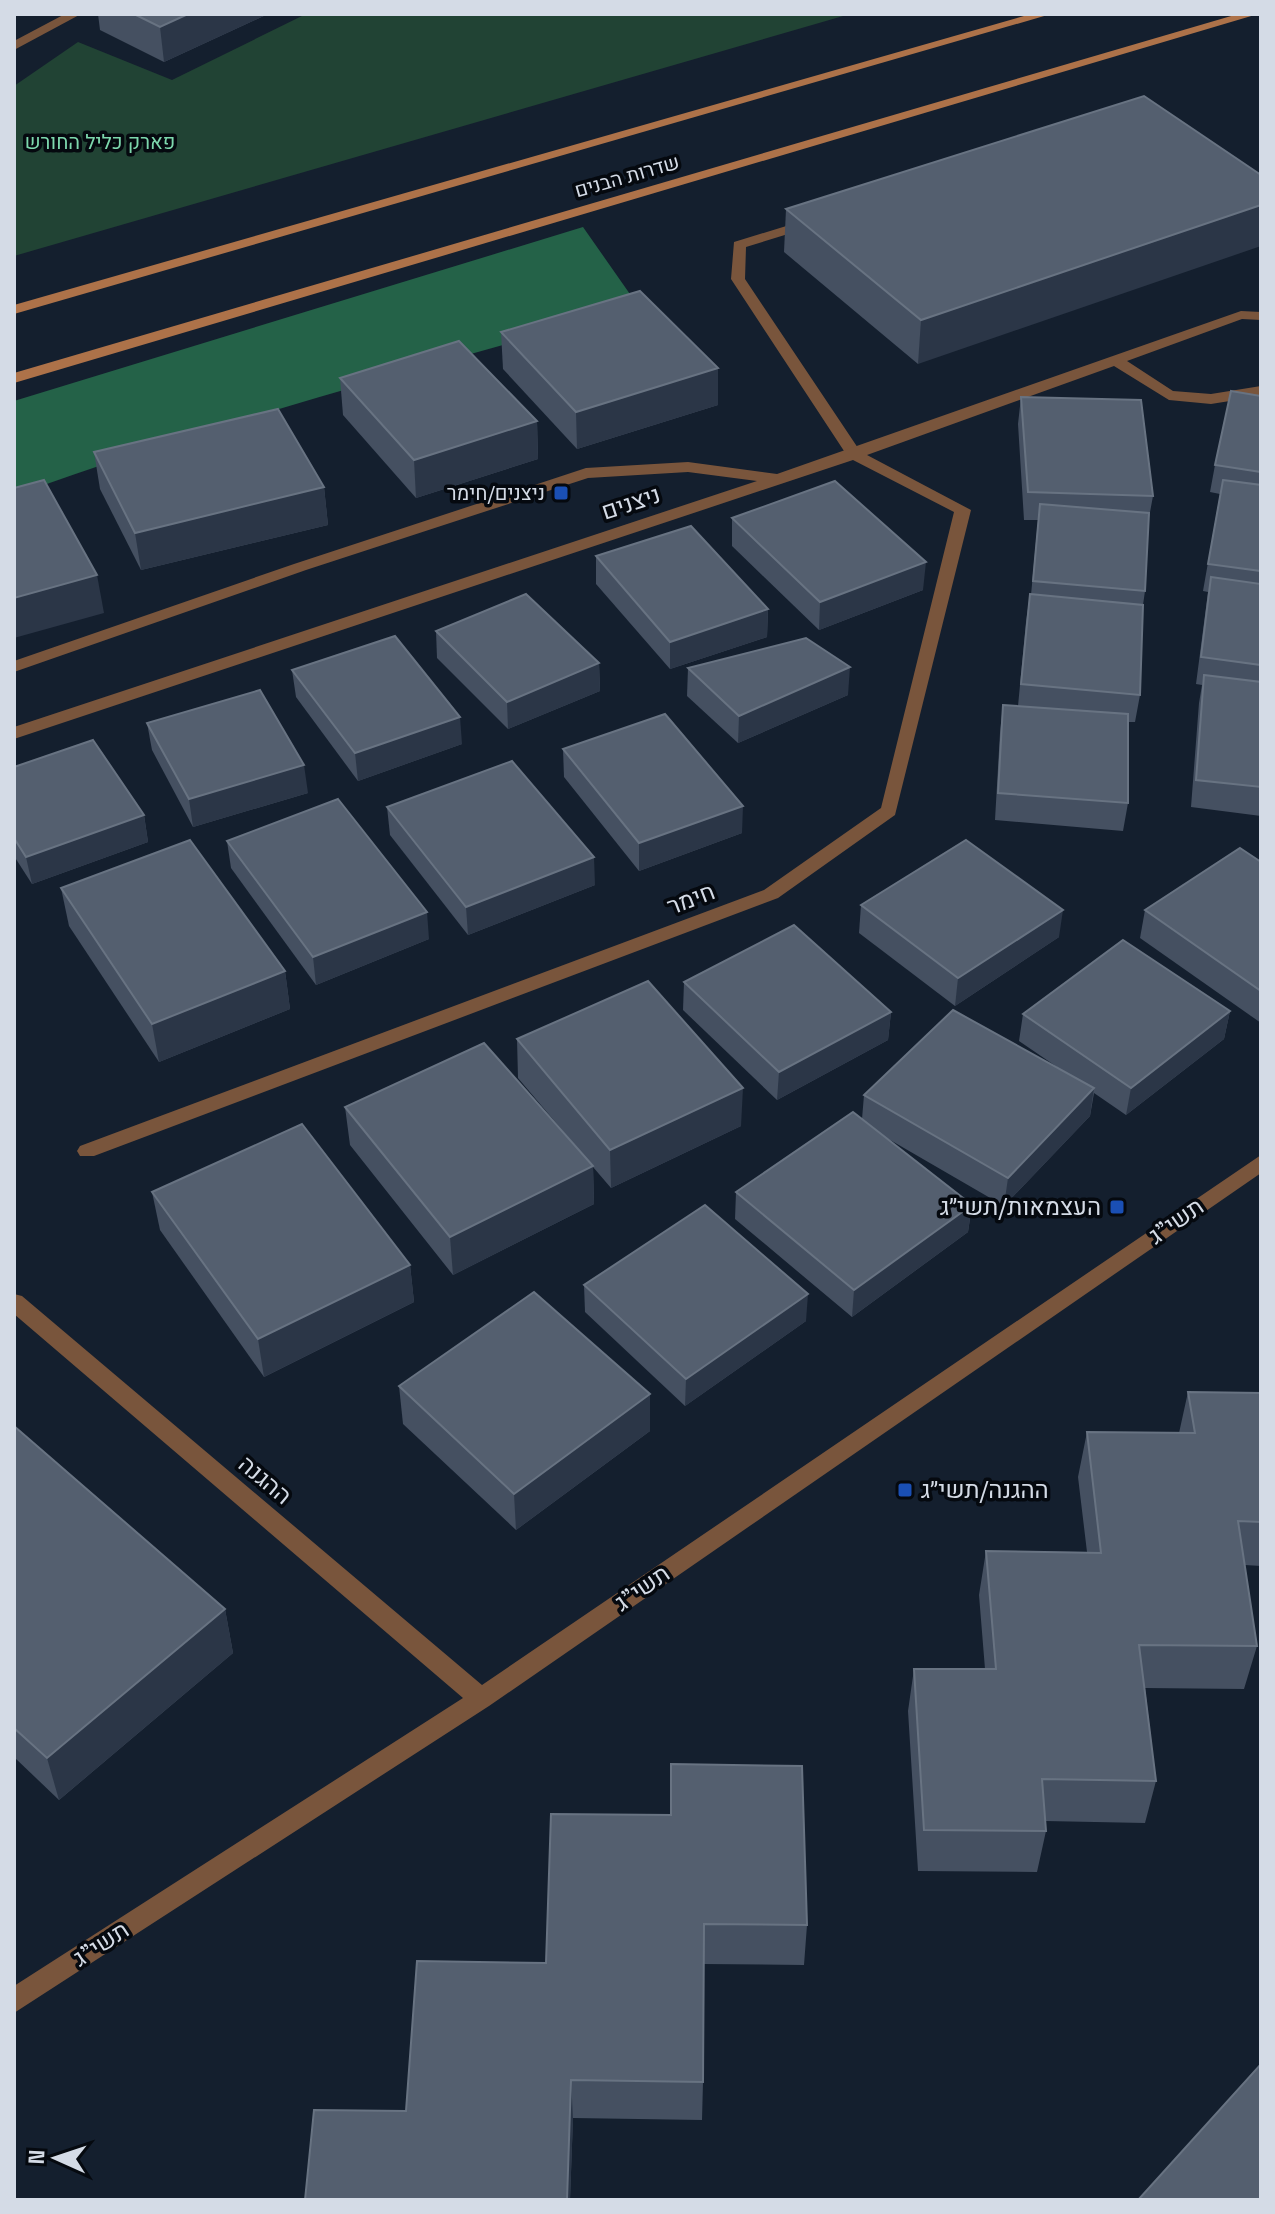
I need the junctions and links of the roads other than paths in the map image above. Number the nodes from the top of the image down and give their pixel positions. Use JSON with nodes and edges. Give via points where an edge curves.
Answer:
{"nodes":[{"id":1,"x":75,"y":14,"type":"edge"},
{"id":2,"x":1045,"y":14,"type":"edge"},
{"id":3,"x":1252,"y":14,"type":"edge"},
{"id":4,"x":14,"y":46,"type":"edge"},
{"id":5,"x":829,"y":217,"type":"edge"},
{"id":6,"x":14,"y":310,"type":"edge"},
{"id":7,"x":1261,"y":316,"type":"edge"},
{"id":8,"x":1116,"y":360,"type":"junction"},
{"id":9,"x":14,"y":378,"type":"edge"},
{"id":10,"x":1261,"y":391,"type":"edge"},
{"id":11,"x":854,"y":454,"type":"junction"},
{"id":12,"x":780,"y":479,"type":"junction"},
{"id":13,"x":14,"y":667,"type":"edge"},
{"id":14,"x":14,"y":733,"type":"edge"},
{"id":15,"x":87,"y":1151,"type":"dead end"},
{"id":16,"x":1261,"y":1163,"type":"edge"},
{"id":17,"x":14,"y":1302,"type":"edge"},
{"id":18,"x":481,"y":1699,"type":"junction"},
{"id":19,"x":14,"y":2001,"type":"edge"}],
"edges":[{"from":1,"to":4,"type":"street"},
{"from":2,"to":6,"type":"main road","name":"שדרות הבנים"},
{"from":3,"to":9,"type":"main road","name":"שדרות הבנים"},
{"from":5,"to":11,"type":"street","via":[[739,245],[738,279]]},
{"from":7,"to":8,"type":"street","name":"ניצנים","via":[[1241,315]]},
{"from":8,"to":10,"type":"street","via":[[1169,395],[1211,399]]},
{"from":8,"to":11,"type":"street","name":"ניצנים"},
{"from":11,"to":12,"type":"street","name":"ניצנים"},
{"from":11,"to":15,"type":"street","name":"חימר","via":[[963,510],[889,811],[771,894]]},
{"from":12,"to":13,"type":"street","via":[[688,467],[586,473]]},
{"from":12,"to":14,"type":"street","name":"ניצנים"},
{"from":16,"to":18,"type":"street","name":"תשי\"ג"},
{"from":17,"to":18,"type":"street","name":"ההגנה"},
{"from":18,"to":19,"type":"street","name":"תשי\"ג"}]}
